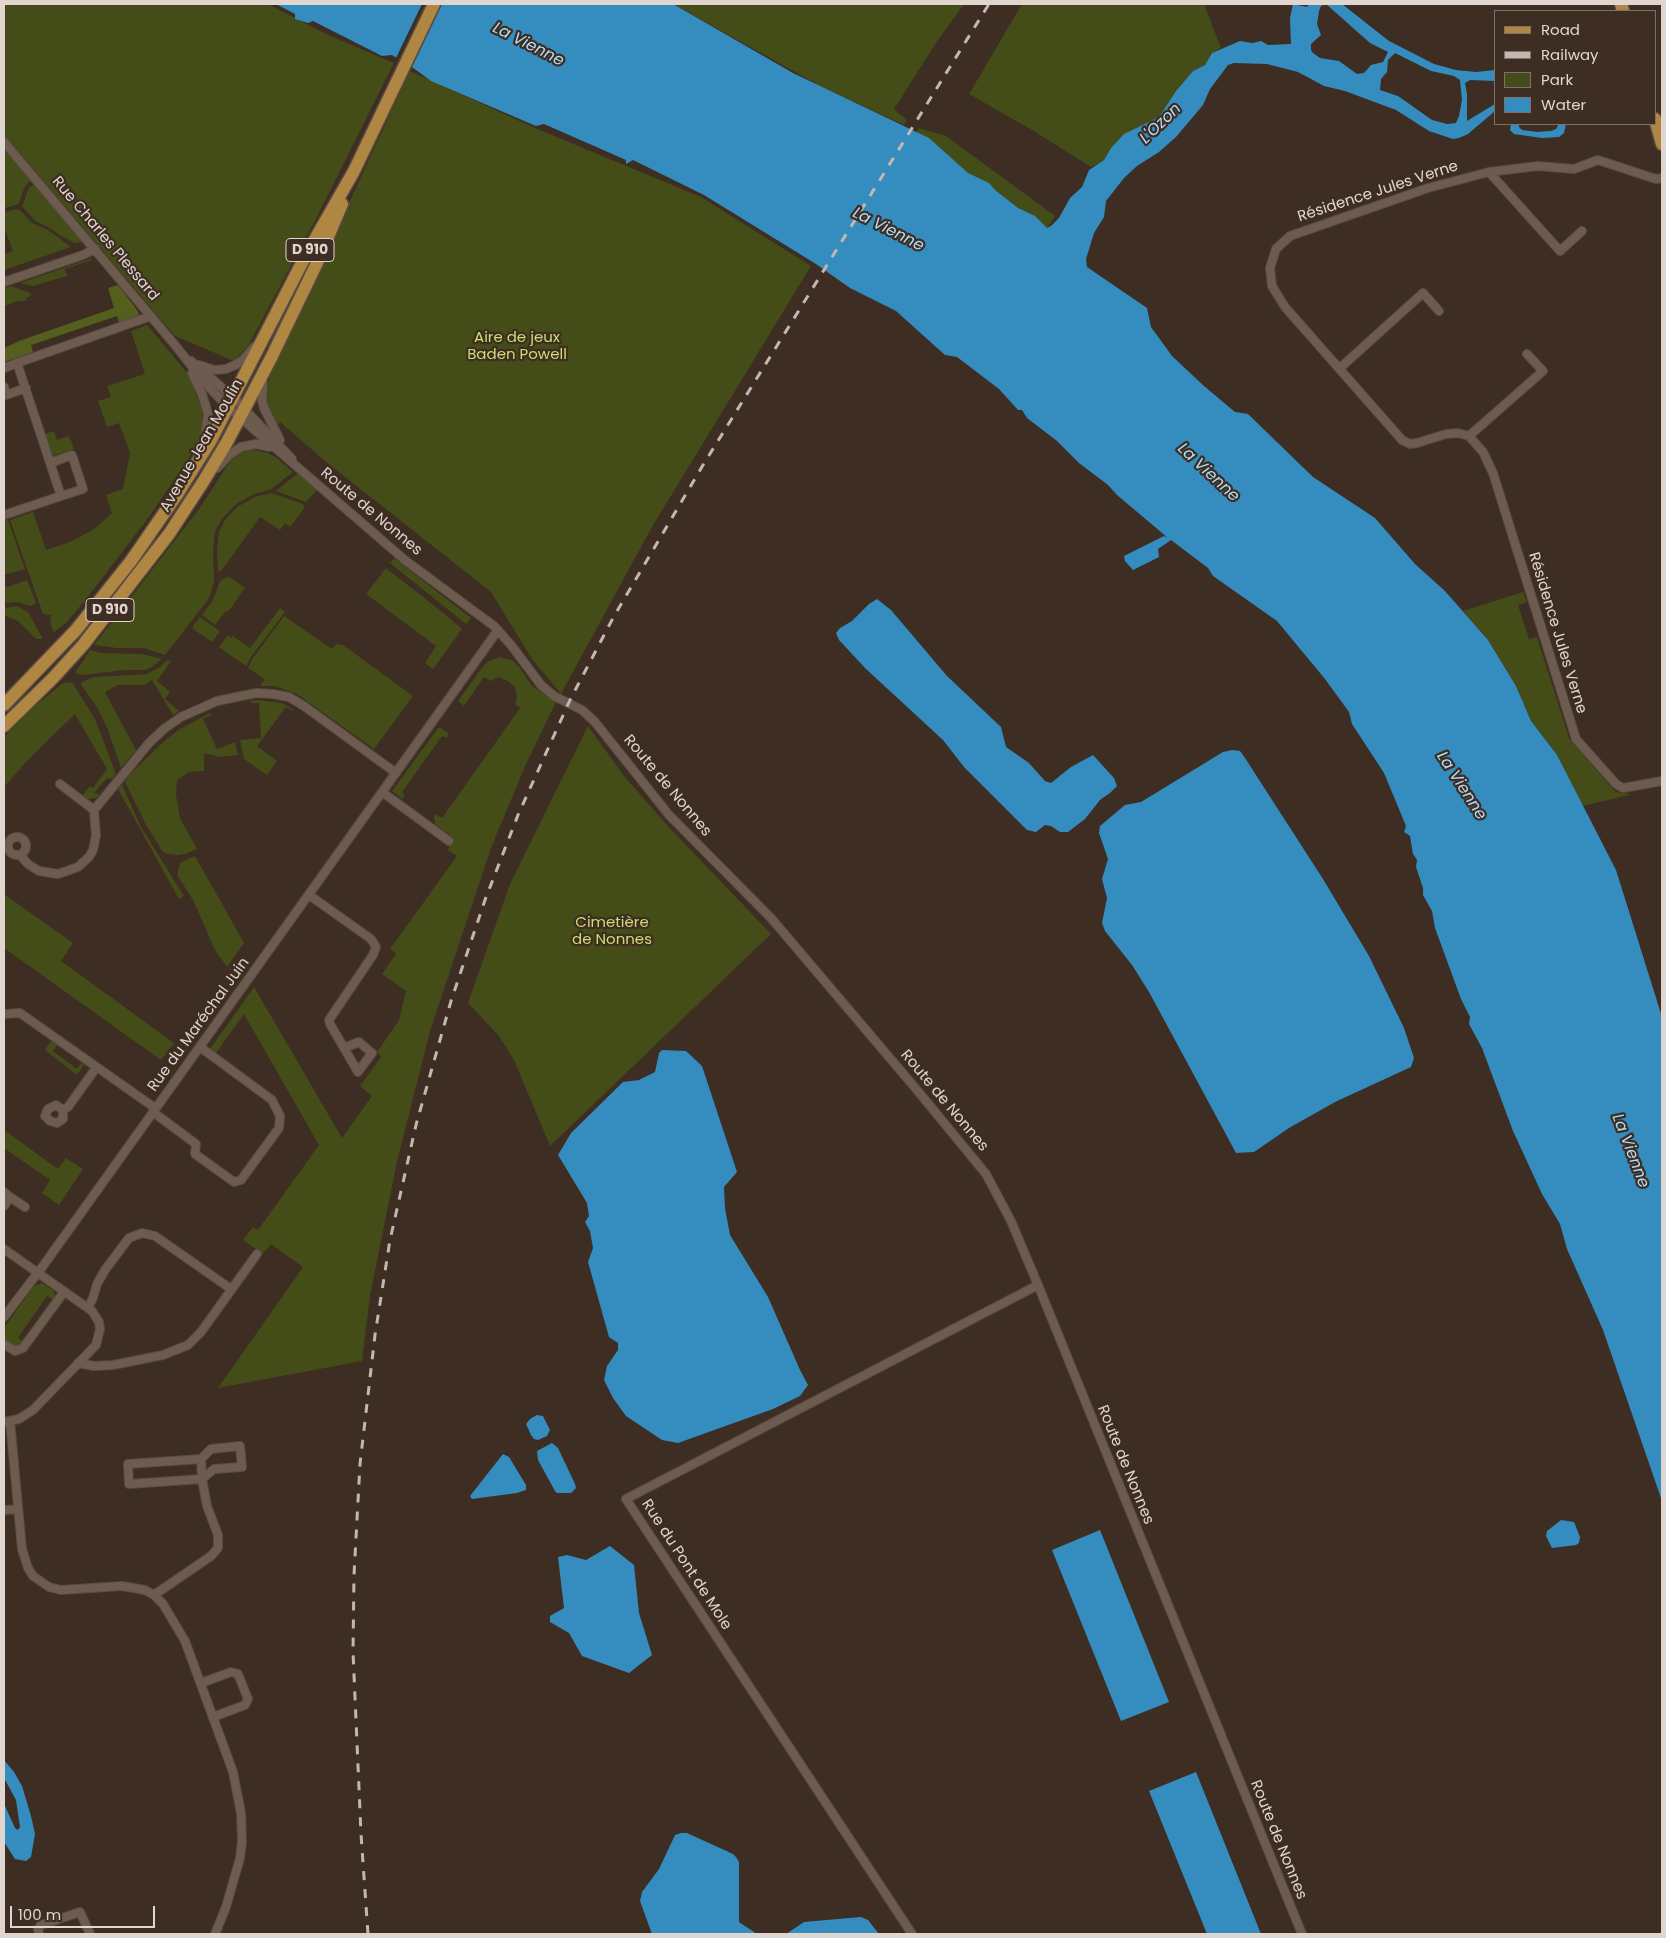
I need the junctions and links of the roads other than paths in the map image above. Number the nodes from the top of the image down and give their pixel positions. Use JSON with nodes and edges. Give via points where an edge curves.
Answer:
{"nodes":[{"id":1,"x":434,"y":4,"type":"edge"},
{"id":2,"x":1656,"y":123,"type":"edge"},
{"id":3,"x":4,"y":142,"type":"edge"},
{"id":4,"x":1662,"y":144,"type":"edge"},
{"id":5,"x":354,"y":171,"type":"junction"},
{"id":6,"x":1489,"y":172,"type":"junction"},
{"id":7,"x":1662,"y":178,"type":"edge"},
{"id":8,"x":1582,"y":231,"type":"dead end"},
{"id":9,"x":95,"y":249,"type":"junction"},
{"id":10,"x":4,"y":282,"type":"edge"},
{"id":11,"x":1439,"y":311,"type":"dead end"},
{"id":12,"x":151,"y":316,"type":"junction"},
{"id":13,"x":268,"y":330,"type":"junction"},
{"id":14,"x":1527,"y":354,"type":"dead end"},
{"id":15,"x":184,"y":355,"type":"junction"},
{"id":16,"x":17,"y":363,"type":"junction"},
{"id":17,"x":196,"y":364,"type":"junction"},
{"id":18,"x":4,"y":368,"type":"edge"},
{"id":19,"x":1340,"y":368,"type":"junction"},
{"id":20,"x":264,"y":371,"type":"junction"},
{"id":21,"x":4,"y":387,"type":"edge"},
{"id":22,"x":26,"y":388,"type":"junction"},
{"id":23,"x":230,"y":402,"type":"junction"},
{"id":24,"x":242,"y":413,"type":"junction"},
{"id":25,"x":1469,"y":436,"type":"junction"},
{"id":26,"x":273,"y":448,"type":"junction"},
{"id":27,"x":286,"y":451,"type":"junction"},
{"id":28,"x":50,"y":463,"type":"junction"},
{"id":29,"x":300,"y":469,"type":"junction"},
{"id":30,"x":203,"y":482,"type":"junction"},
{"id":31,"x":178,"y":493,"type":"junction"},
{"id":32,"x":61,"y":496,"type":"junction"},
{"id":33,"x":4,"y":515,"type":"edge"},
{"id":34,"x":498,"y":630,"type":"junction"},
{"id":35,"x":4,"y":705,"type":"edge"},
{"id":36,"x":4,"y":726,"type":"edge"},
{"id":37,"x":396,"y":773,"type":"junction"},
{"id":38,"x":1662,"y":781,"type":"edge"},
{"id":39,"x":60,"y":784,"type":"dead end"},
{"id":40,"x":382,"y":792,"type":"junction"},
{"id":41,"x":94,"y":810,"type":"junction"},
{"id":42,"x":449,"y":841,"type":"dead end"},
{"id":43,"x":20,"y":855,"type":"dead end"},
{"id":44,"x":309,"y":895,"type":"junction"},
{"id":45,"x":4,"y":1014,"type":"edge"},
{"id":46,"x":200,"y":1047,"type":"junction"},
{"id":47,"x":344,"y":1048,"type":"dead end"},
{"id":48,"x":96,"y":1068,"type":"junction"},
{"id":49,"x":63,"y":1110,"type":"dead end"},
{"id":50,"x":154,"y":1110,"type":"junction"},
{"id":51,"x":7,"y":1194,"type":"edge"},
{"id":52,"x":4,"y":1206,"type":"edge"},
{"id":53,"x":25,"y":1207,"type":"dead end"},
{"id":54,"x":4,"y":1249,"type":"edge"},
{"id":55,"x":257,"y":1254,"type":"dead end"},
{"id":56,"x":38,"y":1274,"type":"junction"},
{"id":57,"x":1038,"y":1285,"type":"junction"},
{"id":58,"x":231,"y":1290,"type":"junction"},
{"id":59,"x":64,"y":1292,"type":"junction"},
{"id":60,"x":88,"y":1308,"type":"junction"},
{"id":61,"x":4,"y":1317,"type":"edge"},
{"id":62,"x":4,"y":1344,"type":"edge"},
{"id":63,"x":78,"y":1363,"type":"junction"},
{"id":64,"x":7,"y":1422,"type":"edge"},
{"id":65,"x":201,"y":1459,"type":"junction"},
{"id":66,"x":202,"y":1479,"type":"junction"},
{"id":67,"x":18,"y":1509,"type":"junction"},
{"id":68,"x":4,"y":1510,"type":"edge"},
{"id":69,"x":154,"y":1595,"type":"junction"},
{"id":70,"x":200,"y":1683,"type":"junction"},
{"id":71,"x":213,"y":1717,"type":"junction"},
{"id":72,"x":39,"y":1934,"type":"edge"},
{"id":73,"x":90,"y":1934,"type":"edge"},
{"id":74,"x":215,"y":1934,"type":"edge"},
{"id":75,"x":912,"y":1934,"type":"edge"},
{"id":76,"x":1302,"y":1934,"type":"edge"}],
"edges":[{"from":1,"to":5,"type":"main road","name":"Avenue Jean Moulin","number":"D 910"},
{"from":2,"to":4,"type":"main road"},
{"from":3,"to":9,"type":"street","name":"Rue Charles Plessard"},
{"from":5,"to":13,"type":"main road","name":"Avenue Jean Moulin","number":"D 910"},
{"from":5,"to":20,"type":"main road","name":"Avenue Jean Moulin","number":"D 910","via":[[333,226]]},
{"from":6,"to":7,"type":"street","name":"Résidence Jules Verne","via":[[1538,166],[1574,169],[1598,160],[1656,179]]},
{"from":6,"to":8,"type":"street","via":[[1560,251]]},
{"from":6,"to":19,"type":"street","name":"Résidence Jules Verne","via":[[1359,211],[1290,236],[1282,242],[1270,268],[1272,286],[1285,306]]},
{"from":9,"to":10,"type":"street"},
{"from":9,"to":12,"type":"street","name":"Rue Charles Plessard"},
{"from":11,"to":19,"type":"street","via":[[1423,293]]},
{"from":12,"to":15,"type":"street","name":"Rue Charles Plessard"},
{"from":12,"to":16,"type":"street"},
{"from":13,"to":17,"type":"street","via":[[235,366],[214,370]]},
{"from":13,"to":23,"type":"main road","name":"Avenue Jean Moulin","number":"D 910"},
{"from":14,"to":25,"type":"street","via":[[1543,371]]},
{"from":15,"to":17,"type":"street","name":"Rue Charles Plessard"},
{"from":15,"to":23,"type":"street","name":"Rue Charles Plessard","via":[[204,382]]},
{"from":15,"to":31,"type":"street","via":[[208,414],[202,443]]},
{"from":16,"to":18,"type":"street"},
{"from":16,"to":22,"type":"street"},
{"from":17,"to":23,"type":"street","name":"Rue Charles Plessard"},
{"from":19,"to":25,"type":"street","name":"Résidence Jules Verne","via":[[1402,440],[1410,444],[1446,434]]},
{"from":20,"to":24,"type":"main road","name":"Avenue Jean Moulin","number":"D 910"},
{"from":20,"to":27,"type":"street","name":"Route de Nonnes","via":[[264,408]]},
{"from":21,"to":22,"type":"street","via":[[6,395]]},
{"from":22,"to":28,"type":"street"},
{"from":23,"to":24,"type":"street","name":"Rue Charles Plessard"},
{"from":23,"to":24,"type":"street","name":"Rue Charles Plessard"},
{"from":23,"to":31,"type":"main road","name":"Avenue Jean Moulin","number":"D 910"},
{"from":24,"to":26,"type":"street","name":"Route de Nonnes"},
{"from":24,"to":27,"type":"street","name":"Route de Nonnes"},
{"from":24,"to":30,"type":"main road","name":"Avenue Jean Moulin","number":"D 910"},
{"from":25,"to":38,"type":"street","name":"Résidence Jules Verne","via":[[1483,452],[1493,473],[1576,739],[1623,788]]},
{"from":26,"to":29,"type":"street","name":"Route de Nonnes"},
{"from":26,"to":30,"type":"street","via":[[256,444],[241,447]]},
{"from":27,"to":29,"type":"street","name":"Route de Nonnes"},
{"from":28,"to":32,"type":"street"},
{"from":28,"to":32,"type":"street","via":[[72,455],[83,489]]},
{"from":29,"to":34,"type":"street","name":"Route de Nonnes","via":[[406,561]]},
{"from":30,"to":36,"type":"main road","name":"Avenue Jean Moulin","number":"D 910","via":[[169,534],[83,645]]},
{"from":31,"to":35,"type":"main road","name":"Avenue Jean Moulin","number":"D 910","via":[[131,561],[76,630]]},
{"from":32,"to":33,"type":"street"},
{"from":34,"to":37,"type":"street","name":"Rue du Maréchal Juin"},
{"from":34,"to":57,"type":"street","name":"Route de Nonnes","via":[[541,685],[554,696],[582,710],[595,722],[669,815],[771,918],[972,1155],[996,1190]]},
{"from":37,"to":40,"type":"street","name":"Rue du Maréchal Juin"},
{"from":37,"to":41,"type":"street","via":[[289,697],[256,693],[217,701],[181,717],[164,729]]},
{"from":39,"to":41,"type":"street"},
{"from":40,"to":42,"type":"street"},
{"from":40,"to":44,"type":"street","name":"Rue du Maréchal Juin"},
{"from":41,"to":43,"type":"street","via":[[96,843],[78,868],[58,874],[44,873]]},
{"from":44,"to":46,"type":"street","name":"Rue du Maréchal Juin"},
{"from":44,"to":47,"type":"street","via":[[376,947],[374,955],[329,1020]]},
{"from":45,"to":48,"type":"street","via":[[20,1013]]},
{"from":46,"to":50,"type":"street","name":"Rue du Maréchal Juin"},
{"from":46,"to":50,"type":"street","via":[[272,1100],[280,1116],[279,1128],[241,1180],[234,1182],[195,1154],[196,1144]]},
{"from":48,"to":49,"type":"street"},
{"from":48,"to":50,"type":"street"},
{"from":50,"to":56,"type":"street","name":"Rue du Maréchal Juin"},
{"from":51,"to":52,"type":"street"},
{"from":51,"to":53,"type":"street"},
{"from":54,"to":56,"type":"street"},
{"from":55,"to":58,"type":"street"},
{"from":56,"to":59,"type":"street"},
{"from":56,"to":61,"type":"street","name":"Rue du Maréchal Juin"},
{"from":57,"to":75,"type":"street","name":"Rue du Pont de Mole","via":[[626,1499]]},
{"from":57,"to":76,"type":"street","name":"Route de Nonnes"},
{"from":58,"to":60,"type":"street","via":[[155,1236],[142,1233],[129,1238],[105,1270]]},
{"from":58,"to":63,"type":"street","via":[[201,1332],[180,1349],[113,1365]]},
{"from":59,"to":60,"type":"street"},
{"from":59,"to":62,"type":"street","via":[[23,1348],[15,1351]]},
{"from":60,"to":63,"type":"street","via":[[99,1322],[99,1337],[96,1345]]},
{"from":63,"to":64,"type":"street","via":[[33,1410]]},
{"from":64,"to":67,"type":"street"},
{"from":65,"to":66,"type":"street"},
{"from":65,"to":66,"type":"street","via":[[211,1448],[240,1446],[242,1467],[214,1469]]},
{"from":65,"to":66,"type":"street","via":[[128,1464],[129,1484]]},
{"from":66,"to":69,"type":"street","via":[[207,1506],[218,1535],[218,1548]]},
{"from":67,"to":68,"type":"street"},
{"from":67,"to":69,"type":"street","via":[[24,1559],[40,1582],[61,1590],[122,1586]]},
{"from":69,"to":70,"type":"street","via":[[179,1628]]},
{"from":70,"to":71,"type":"street"},
{"from":70,"to":71,"type":"street","via":[[231,1672],[238,1674],[248,1699],[245,1705]]},
{"from":71,"to":74,"type":"street","via":[[235,1780],[242,1828],[240,1858]]},
{"from":72,"to":73,"type":"street","via":[[41,1925],[80,1912]]}]}
